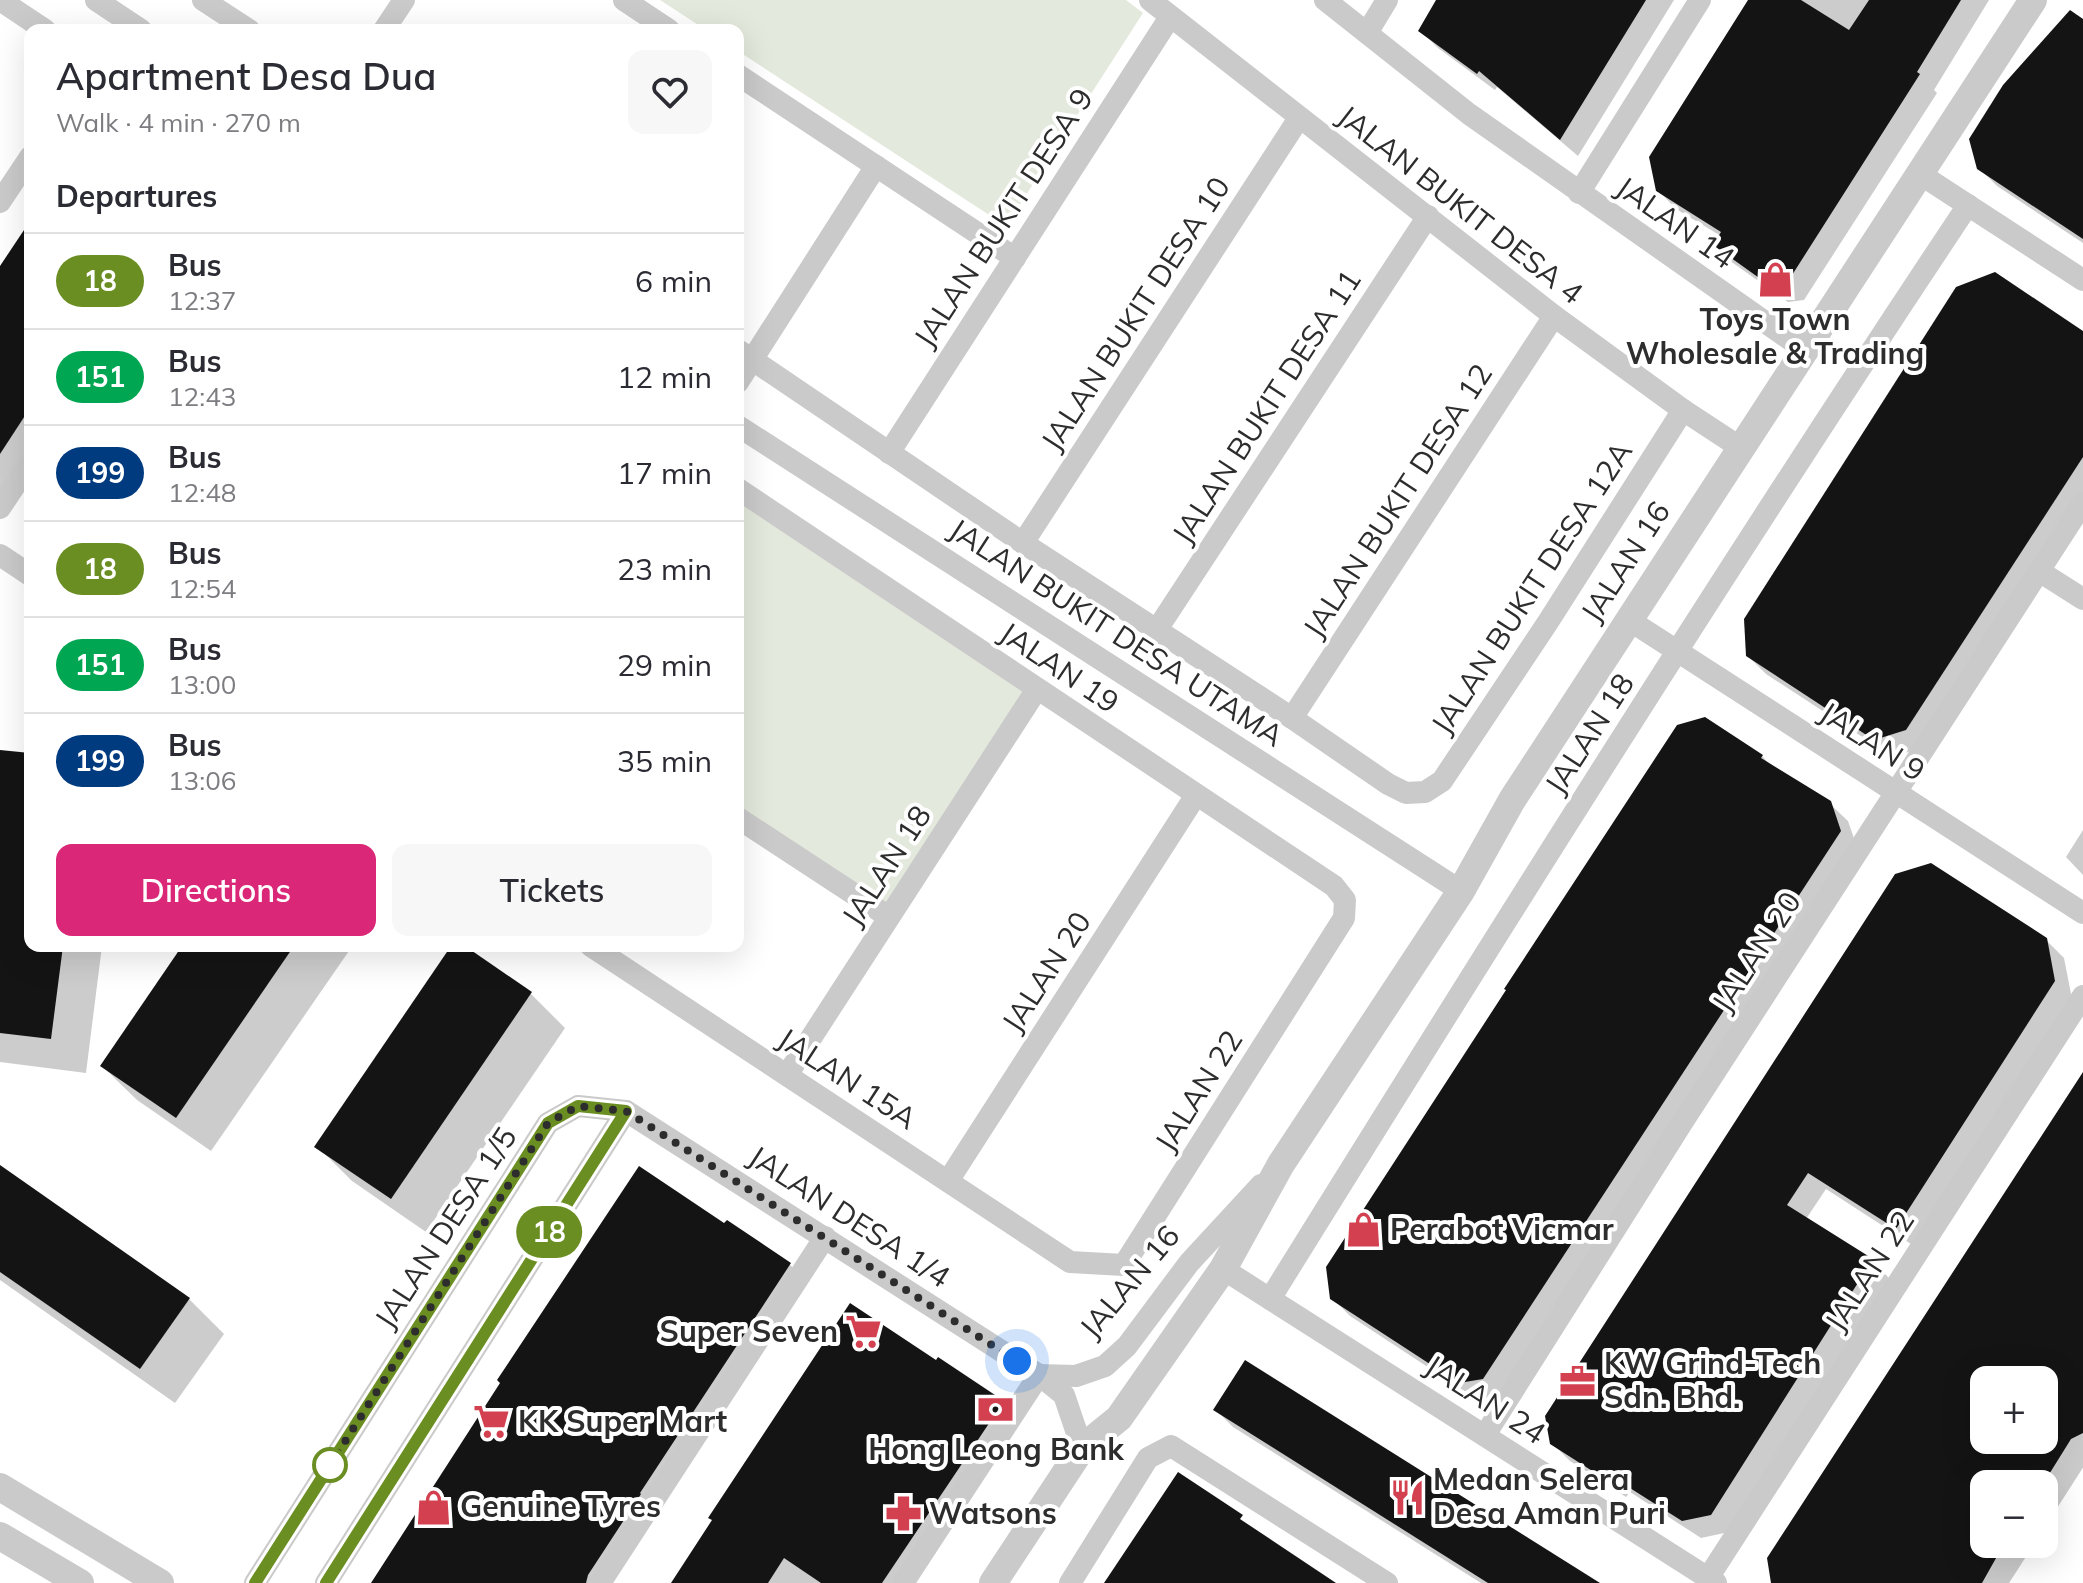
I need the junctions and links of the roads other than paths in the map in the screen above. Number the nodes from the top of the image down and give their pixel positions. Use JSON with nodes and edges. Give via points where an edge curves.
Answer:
{"nodes":[{"id":1,"x":0,"y":0,"type":"edge"},
{"id":2,"x":96,"y":0,"type":"edge"},
{"id":3,"x":203,"y":0,"type":"edge"},
{"id":4,"x":404,"y":0,"type":"edge"},
{"id":5,"x":624,"y":0,"type":"edge"},
{"id":6,"x":1150,"y":0,"type":"edge"},
{"id":7,"x":1325,"y":0,"type":"edge"},
{"id":8,"x":1387,"y":0,"type":"edge"},
{"id":9,"x":1700,"y":0,"type":"edge"},
{"id":10,"x":2033,"y":0,"type":"edge"},
{"id":11,"x":1170,"y":17,"type":"junction"},
{"id":12,"x":36,"y":24,"type":"edge"},
{"id":13,"x":132,"y":24,"type":"edge"},
{"id":14,"x":240,"y":24,"type":"edge"},
{"id":15,"x":388,"y":24,"type":"edge"},
{"id":16,"x":660,"y":24,"type":"edge"},
{"id":17,"x":1367,"y":33,"type":"junction"},
{"id":18,"x":744,"y":79,"type":"edge"},
{"id":19,"x":1299,"y":118,"type":"junction"},
{"id":20,"x":24,"y":166,"type":"edge"},
{"id":21,"x":876,"y":166,"type":"junction"},
{"id":22,"x":1920,"y":174,"type":"junction"},
{"id":23,"x":1579,"y":193,"type":"junction"},
{"id":24,"x":1,"y":199,"type":"edge"},
{"id":25,"x":1968,"y":205,"type":"junction"},
{"id":26,"x":1428,"y":216,"type":"junction"},
{"id":27,"x":1015,"y":258,"type":"junction"},
{"id":28,"x":2083,"y":280,"type":"edge"},
{"id":29,"x":1554,"y":316,"type":"junction"},
{"id":30,"x":1805,"y":350,"type":"junction"},
{"id":31,"x":745,"y":355,"type":"edge"},
{"id":32,"x":1683,"y":410,"type":"junction"},
{"id":33,"x":744,"y":430,"type":"edge"},
{"id":34,"x":1741,"y":448,"type":"junction"},
{"id":35,"x":889,"y":453,"type":"junction"},
{"id":36,"x":24,"y":472,"type":"edge"},
{"id":37,"x":744,"y":493,"type":"edge"},
{"id":38,"x":2083,"y":503,"type":"edge"},
{"id":39,"x":0,"y":508,"type":"edge"},
{"id":40,"x":1023,"y":543,"type":"junction"},
{"id":41,"x":0,"y":555,"type":"edge"},
{"id":42,"x":24,"y":571,"type":"edge"},
{"id":43,"x":2039,"y":571,"type":"junction"},
{"id":44,"x":2083,"y":599,"type":"edge"},
{"id":45,"x":1629,"y":620,"type":"junction"},
{"id":46,"x":1156,"y":631,"type":"junction"},
{"id":47,"x":1678,"y":652,"type":"junction"},
{"id":48,"x":1037,"y":689,"type":"junction"},
{"id":49,"x":1292,"y":718,"type":"junction"},
{"id":50,"x":1425,"y":792,"type":"joint"},
{"id":51,"x":1896,"y":793,"type":"junction"},
{"id":52,"x":1196,"y":795,"type":"junction"},
{"id":53,"x":744,"y":822,"type":"edge"},
{"id":54,"x":1461,"y":891,"type":"junction"},
{"id":55,"x":1345,"y":900,"type":"joint"},
{"id":56,"x":2083,"y":913,"type":"edge"},
{"id":57,"x":889,"y":917,"type":"junction"},
{"id":58,"x":600,"y":952,"type":"edge"},
{"id":59,"x":2083,"y":996,"type":"edge"},
{"id":60,"x":787,"y":1075,"type":"junction"},
{"id":61,"x":626,"y":1111,"type":"junction"},
{"id":62,"x":1281,"y":1164,"type":"junction"},
{"id":63,"x":948,"y":1181,"type":"junction"},
{"id":64,"x":825,"y":1237,"type":"junction"},
{"id":65,"x":1070,"y":1262,"type":"joint"},
{"id":66,"x":1223,"y":1269,"type":"junction"},
{"id":67,"x":1270,"y":1299,"type":"junction"},
{"id":68,"x":1039,"y":1375,"type":"junction"},
{"id":69,"x":1485,"y":1435,"type":"junction"},
{"id":70,"x":2083,"y":1447,"type":"edge"},
{"id":71,"x":1082,"y":1448,"type":"junction"},
{"id":72,"x":2058,"y":1486,"type":"edge"},
{"id":73,"x":0,"y":1487,"type":"edge"},
{"id":74,"x":0,"y":1536,"type":"edge"},
{"id":75,"x":2012,"y":1558,"type":"edge"},
{"id":76,"x":1357,"y":1575,"type":"edge"},
{"id":77,"x":1712,"y":1580,"type":"edge"},
{"id":78,"x":259,"y":1581,"type":"edge"},
{"id":79,"x":80,"y":1583,"type":"edge"},
{"id":80,"x":160,"y":1583,"type":"edge"},
{"id":81,"x":326,"y":1583,"type":"edge"},
{"id":82,"x":600,"y":1583,"type":"edge"},
{"id":83,"x":903,"y":1583,"type":"edge"},
{"id":84,"x":993,"y":1583,"type":"edge"},
{"id":85,"x":1070,"y":1583,"type":"edge"},
{"id":86,"x":1387,"y":1583,"type":"edge"},
{"id":87,"x":1996,"y":1583,"type":"edge"}],
"edges":[{"from":1,"to":12,"type":"street"},
{"from":2,"to":13,"type":"street"},
{"from":3,"to":14,"type":"street"},
{"from":4,"to":15,"type":"street"},
{"from":5,"to":16,"type":"street"},
{"from":6,"to":11,"type":"street","name":"JALAN BUKIT DESA 4"},
{"from":7,"to":17,"type":"street"},
{"from":8,"to":17,"type":"street"},
{"from":9,"to":23,"type":"street","name":"JALAN 14"},
{"from":10,"to":22,"type":"street","name":"JALAN 16"},
{"from":11,"to":19,"type":"street","name":"JALAN BUKIT DESA 4"},
{"from":11,"to":27,"type":"street","name":"JALAN BUKIT DESA 9"},
{"from":17,"to":23,"type":"street"},
{"from":18,"to":21,"type":"street"},
{"from":19,"to":26,"type":"street","name":"JALAN BUKIT DESA 4"},
{"from":19,"to":40,"type":"street","name":"JALAN BUKIT DESA 10"},
{"from":20,"to":24,"type":"street"},
{"from":21,"to":27,"type":"street"},
{"from":21,"to":31,"type":"street"},
{"from":22,"to":25,"type":"street"},
{"from":22,"to":30,"type":"street","name":"JALAN 16"},
{"from":23,"to":30,"type":"street","name":"JALAN 14"},
{"from":25,"to":28,"type":"street"},
{"from":25,"to":47,"type":"street","name":"JALAN 18"},
{"from":26,"to":29,"type":"street","name":"JALAN BUKIT DESA 4"},
{"from":26,"to":46,"type":"street","name":"JALAN BUKIT DESA 11"},
{"from":27,"to":35,"type":"street","name":"JALAN BUKIT DESA 9"},
{"from":29,"to":32,"type":"street","name":"JALAN BUKIT DESA 4"},
{"from":29,"to":49,"type":"street","name":"JALAN BUKIT DESA 12"},
{"from":30,"to":34,"type":"street","name":"JALAN 16"},
{"from":31,"to":35,"type":"street","name":"JALAN BUKIT DESA UTAMA"},
{"from":32,"to":34,"type":"street","name":"JALAN BUKIT DESA 4"},
{"from":32,"to":50,"type":"street","name":"JALAN BUKIT DESA 12A","via":[[1442,781]]},
{"from":33,"to":54,"type":"street","name":"JALAN BUKIT DESA UTAMA"},
{"from":34,"to":45,"type":"street","name":"JALAN 16"},
{"from":35,"to":40,"type":"street","name":"JALAN BUKIT DESA UTAMA"},
{"from":36,"to":39,"type":"street"},
{"from":37,"to":48,"type":"street","name":"JALAN 19"},
{"from":38,"to":43,"type":"street","name":"JALAN 20"},
{"from":40,"to":46,"type":"street","name":"JALAN BUKIT DESA UTAMA"},
{"from":41,"to":42,"type":"street"},
{"from":43,"to":44,"type":"street"},
{"from":43,"to":51,"type":"street","name":"JALAN 20"},
{"from":45,"to":47,"type":"street","name":"JALAN 9"},
{"from":45,"to":54,"type":"street","name":"JALAN 16","via":[[1512,800]]},
{"from":46,"to":49,"type":"street","name":"JALAN BUKIT DESA UTAMA"},
{"from":47,"to":51,"type":"street","name":"JALAN 9"},
{"from":47,"to":67,"type":"street","name":"JALAN 18"},
{"from":48,"to":52,"type":"street","name":"JALAN 19"},
{"from":48,"to":57,"type":"street","name":"JALAN 18"},
{"from":49,"to":50,"type":"street","name":"JALAN BUKIT DESA UTAMA","via":[[1388,784],[1406,793]]},
{"from":51,"to":56,"type":"street","name":"JALAN 9"},
{"from":51,"to":69,"type":"street","name":"JALAN 20"},
{"from":52,"to":55,"type":"street","name":"JALAN 19","via":[[1334,886]]},
{"from":52,"to":63,"type":"street","name":"JALAN 20"},
{"from":53,"to":57,"type":"street"},
{"from":54,"to":62,"type":"street","name":"JALAN 16"},
{"from":55,"to":65,"type":"street","name":"JALAN 22","via":[[1344,918],[1124,1265]]},
{"from":57,"to":60,"type":"street","name":"JALAN 18"},
{"from":58,"to":60,"type":"street","name":"JALAN 15A"},
{"from":59,"to":77,"type":"street","name":"JALAN 22"},
{"from":60,"to":63,"type":"street","name":"JALAN 15A"},
{"from":61,"to":64,"type":"street","name":"JALAN DESA 1/4"},
{"from":61,"to":78,"type":"street","name":"JALAN DESA 1/5","via":[[578,1106],[548,1123]]},
{"from":61,"to":81,"type":"street"},
{"from":62,"to":66,"type":"street","name":"JALAN 16"},
{"from":62,"to":68,"type":"street","name":"JALAN 16","via":[[1189,1263],[1127,1346],[1105,1366],[1076,1376]]},
{"from":63,"to":65,"type":"street","name":"JALAN 15A"},
{"from":64,"to":68,"type":"street","name":"JALAN DESA 1/4"},
{"from":64,"to":82,"type":"street"},
{"from":66,"to":67,"type":"street","name":"JALAN 24"},
{"from":66,"to":71,"type":"street","name":"JALAN 16","via":[[1119,1418]]},
{"from":67,"to":69,"type":"street","name":"JALAN 24"},
{"from":68,"to":71,"type":"street","via":[[1064,1395]]},
{"from":68,"to":83,"type":"street"},
{"from":69,"to":77,"type":"street","name":"JALAN 24"},
{"from":70,"to":72,"type":"street"},
{"from":71,"to":84,"type":"street","name":"JALAN 16"},
{"from":73,"to":80,"type":"street"},
{"from":74,"to":79,"type":"street"},
{"from":75,"to":87,"type":"street"},
{"from":76,"to":85,"type":"street","via":[[1171,1446],[1148,1458]]},
{"from":76,"to":86,"type":"street"}]}
